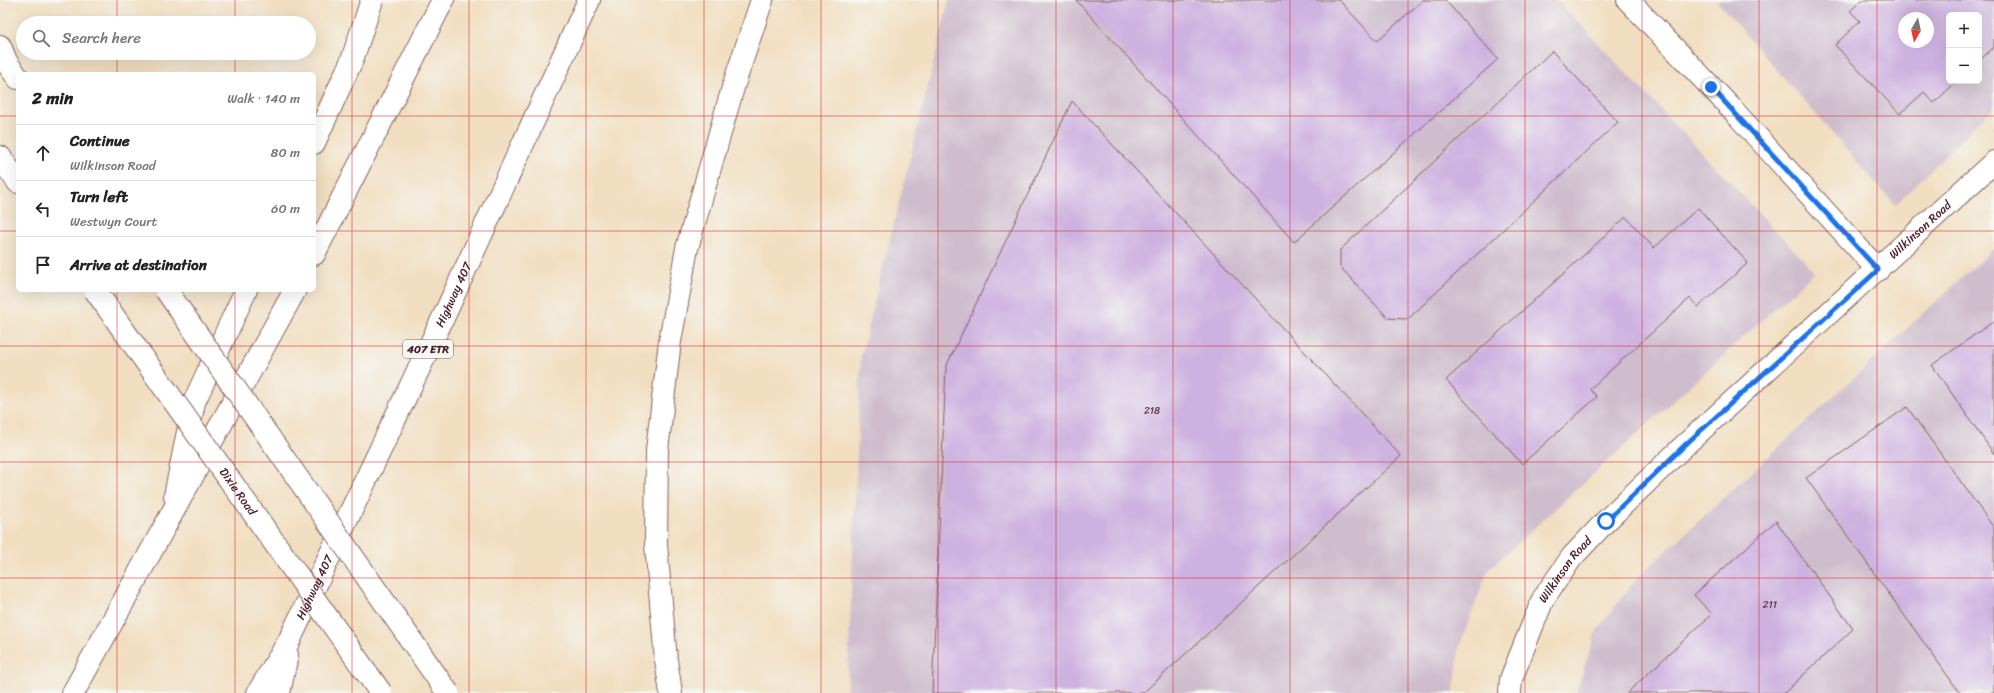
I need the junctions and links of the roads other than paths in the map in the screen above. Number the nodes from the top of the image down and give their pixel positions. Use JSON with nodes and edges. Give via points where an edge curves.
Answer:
{"nodes":[{"id":1,"x":372,"y":0,"type":"edge"},
{"id":2,"x":443,"y":0,"type":"edge"},
{"id":3,"x":589,"y":0,"type":"edge"},
{"id":4,"x":762,"y":0,"type":"edge"},
{"id":5,"x":1628,"y":0,"type":"edge"},
{"id":6,"x":316,"y":139,"type":"edge"},
{"id":7,"x":0,"y":157,"type":"edge"},
{"id":8,"x":1994,"y":162,"type":"edge"},
{"id":9,"x":16,"y":179,"type":"edge"},
{"id":10,"x":316,"y":250,"type":"edge"},
{"id":11,"x":1878,"y":270,"type":"junction"},
{"id":12,"x":96,"y":292,"type":"edge"},
{"id":13,"x":167,"y":292,"type":"edge"},
{"id":14,"x":245,"y":292,"type":"edge"},
{"id":15,"x":294,"y":292,"type":"edge"},
{"id":16,"x":171,"y":518,"type":"junction"},
{"id":17,"x":289,"y":641,"type":"junction"},
{"id":18,"x":73,"y":693,"type":"edge"},
{"id":19,"x":258,"y":693,"type":"edge"},
{"id":20,"x":279,"y":693,"type":"edge"},
{"id":21,"x":381,"y":693,"type":"edge"},
{"id":22,"x":448,"y":693,"type":"edge"},
{"id":23,"x":671,"y":693,"type":"edge"},
{"id":24,"x":1510,"y":693,"type":"edge"}],
"edges":[{"from":1,"to":6,"type":"main road","via":[[352,60]]},
{"from":2,"to":10,"type":"main road"},
{"from":3,"to":17,"type":"main road","name":"Highway 407","number":"407 ETR","via":[[446,311]]},
{"from":4,"to":23,"type":"main road","via":[[734,84],[687,248],[670,341],[657,450],[656,545]]},
{"from":5,"to":11,"type":"main road","via":[[1731,108]]},
{"from":7,"to":9,"type":"main road"},
{"from":8,"to":11,"type":"main road","name":"Wilkinson Road"},
{"from":11,"to":24,"type":"main road","name":"Wilkinson Road","via":[[1686,444],[1572,557],[1543,599],[1511,679]]},
{"from":12,"to":21,"type":"main road","name":"Dixie Road","bridge":true},
{"from":13,"to":22,"type":"main road","bridge":true},
{"from":14,"to":16,"type":"main road","via":[[194,402]]},
{"from":15,"to":16,"type":"main road"},
{"from":16,"to":18,"type":"main road"},
{"from":17,"to":19,"type":"main road","name":"Highway 407","number":"407 ETR"},
{"from":17,"to":20,"type":"main road"}]}
